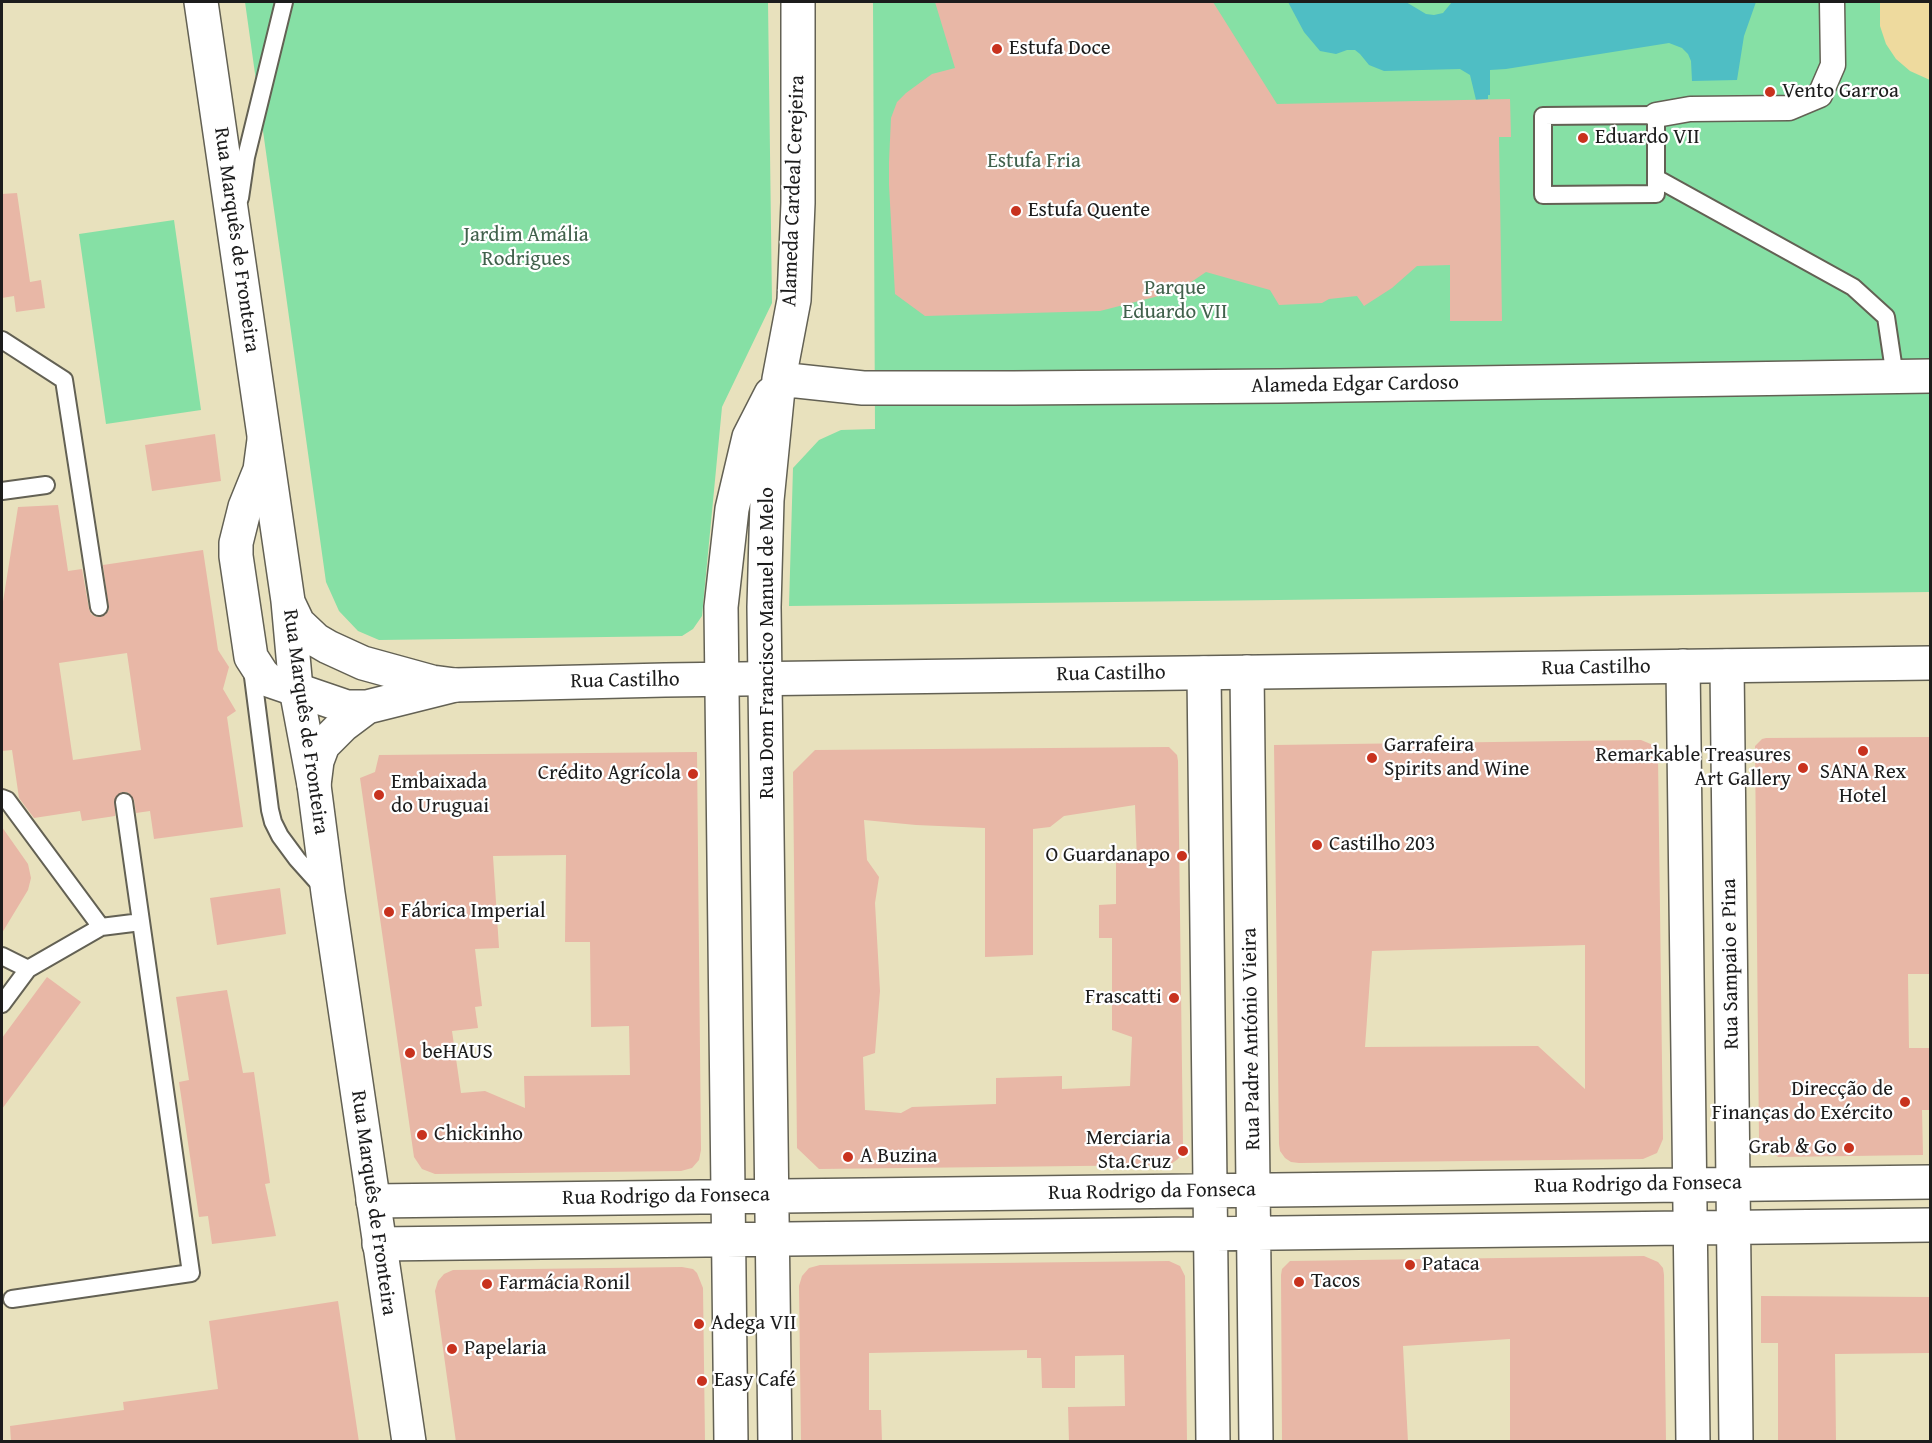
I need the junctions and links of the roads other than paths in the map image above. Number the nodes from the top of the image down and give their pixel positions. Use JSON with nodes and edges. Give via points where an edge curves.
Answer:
{"nodes":[{"id":1,"x":201,"y":2,"type":"edge"},
{"id":2,"x":284,"y":2,"type":"edge"},
{"id":3,"x":798,"y":2,"type":"edge"},
{"id":4,"x":1832,"y":2,"type":"edge"},
{"id":5,"x":1656,"y":116,"type":"junction"},
{"id":6,"x":1656,"y":178,"type":"junction"},
{"id":7,"x":238,"y":252,"type":"junction"},
{"id":8,"x":2,"y":340,"type":"edge"},
{"id":9,"x":1930,"y":376,"type":"edge"},
{"id":10,"x":1895,"y":377,"type":"junction"},
{"id":11,"x":779,"y":379,"type":"junction"},
{"id":12,"x":264,"y":435,"type":"junction"},
{"id":13,"x":46,"y":485,"type":"dead end"},
{"id":14,"x":2,"y":491,"type":"edge"},
{"id":15,"x":288,"y":601,"type":"junction"},
{"id":16,"x":99,"y":607,"type":"dead end"},
{"id":17,"x":249,"y":647,"type":"junction"},
{"id":18,"x":1930,"y":663,"type":"edge"},
{"id":19,"x":1683,"y":666,"type":"junction"},
{"id":20,"x":1727,"y":666,"type":"junction"},
{"id":21,"x":1247,"y":672,"type":"junction"},
{"id":22,"x":1204,"y":673,"type":"junction"},
{"id":23,"x":722,"y":679,"type":"junction"},
{"id":24,"x":765,"y":679,"type":"junction"},
{"id":25,"x":455,"y":686,"type":"junction"},
{"id":26,"x":296,"y":689,"type":"junction"},
{"id":27,"x":367,"y":706,"type":"junction"},
{"id":28,"x":314,"y":785,"type":"junction"},
{"id":29,"x":2,"y":798,"type":"edge"},
{"id":30,"x":124,"y":802,"type":"dead end"},
{"id":31,"x":767,"y":816,"type":"junction"},
{"id":32,"x":724,"y":817,"type":"junction"},
{"id":33,"x":328,"y":893,"type":"junction"},
{"id":34,"x":141,"y":922,"type":"junction"},
{"id":35,"x":101,"y":927,"type":"junction"},
{"id":36,"x":2,"y":956,"type":"edge"},
{"id":37,"x":28,"y":969,"type":"junction"},
{"id":38,"x":2,"y":1004,"type":"edge"},
{"id":39,"x":1930,"y":1182,"type":"edge"},
{"id":40,"x":1733,"y":1184,"type":"junction"},
{"id":41,"x":1690,"y":1185,"type":"junction"},
{"id":42,"x":1253,"y":1190,"type":"junction"},
{"id":43,"x":1210,"y":1191,"type":"junction"},
{"id":44,"x":772,"y":1196,"type":"junction"},
{"id":45,"x":729,"y":1197,"type":"junction"},
{"id":46,"x":373,"y":1201,"type":"junction"},
{"id":47,"x":1930,"y":1225,"type":"edge"},
{"id":48,"x":1690,"y":1228,"type":"junction"},
{"id":49,"x":1734,"y":1228,"type":"junction"},
{"id":50,"x":1254,"y":1233,"type":"junction"},
{"id":51,"x":1210,"y":1234,"type":"junction"},
{"id":52,"x":772,"y":1239,"type":"junction"},
{"id":53,"x":729,"y":1240,"type":"junction"},
{"id":54,"x":379,"y":1244,"type":"junction"},
{"id":55,"x":12,"y":1299,"type":"dead end"},
{"id":56,"x":409,"y":1442,"type":"edge"},
{"id":57,"x":731,"y":1442,"type":"edge"},
{"id":58,"x":775,"y":1442,"type":"edge"},
{"id":59,"x":1213,"y":1442,"type":"edge"},
{"id":60,"x":1256,"y":1442,"type":"edge"},
{"id":61,"x":1693,"y":1442,"type":"edge"},
{"id":62,"x":1736,"y":1442,"type":"edge"}],
"edges":[{"from":1,"to":7,"type":"street","name":"Rua Marquês de Fronteira"},
{"from":2,"to":7,"type":"lane","via":[[246,157],[237,218]]},
{"from":3,"to":11,"type":"street","name":"Alameda Cardeal Cerejeira","via":[[794,300]]},
{"from":4,"to":5,"type":"street","via":[[1833,65],[1820,94],[1790,108],[1690,110]]},
{"from":5,"to":6,"type":"lane"},
{"from":5,"to":6,"type":"lane","via":[[1543,116],[1543,195],[1656,194]]},
{"from":6,"to":10,"type":"lane","via":[[1852,287],[1886,317]]},
{"from":7,"to":12,"type":"street","name":"Rua Marquês de Fronteira"},
{"from":8,"to":16,"type":"lane","via":[[64,380]]},
{"from":9,"to":10,"type":"street","name":"Alameda Edgar Cardoso"},
{"from":10,"to":11,"type":"street","name":"Alameda Edgar Cardoso","via":[[1025,388],[863,388]]},
{"from":11,"to":23,"type":"street","name":"Rua Dom Francisco Manuel de Melo","via":[[749,437],[732,509],[721,607]]},
{"from":11,"to":24,"type":"street","name":"Rua Dom Francisco Manuel de Melo","via":[[767,500]]},
{"from":12,"to":15,"type":"street","name":"Rua Marquês de Fronteira"},
{"from":12,"to":17,"type":"street","name":"Rua Castilho","via":[[262,459],[236,543]]},
{"from":13,"to":14,"type":"lane"},
{"from":15,"to":25,"type":"street","via":[[298,623],[328,647],[363,663]]},
{"from":15,"to":26,"type":"street","name":"Rua Marquês de Fronteira"},
{"from":17,"to":26,"type":"street","name":"Rua Castilho","via":[[254,663],[268,680]]},
{"from":17,"to":33,"type":"lane","via":[[273,822],[297,860]]},
{"from":18,"to":20,"type":"street","name":"Rua Castilho"},
{"from":19,"to":20,"type":"street","name":"Rua Castilho"},
{"from":19,"to":21,"type":"street","name":"Rua Castilho"},
{"from":19,"to":41,"type":"street","name":"Rua Sampaio e Pina"},
{"from":20,"to":40,"type":"street","name":"Rua Sampaio e Pina"},
{"from":21,"to":22,"type":"street","name":"Rua Castilho"},
{"from":21,"to":42,"type":"street","name":"Rua Padre António Vieira"},
{"from":22,"to":24,"type":"street","name":"Rua Castilho"},
{"from":22,"to":43,"type":"street","name":"Rua Padre António Vieira"},
{"from":23,"to":24,"type":"street","name":"Rua Castilho"},
{"from":23,"to":25,"type":"street","name":"Rua Castilho"},
{"from":23,"to":32,"type":"street","name":"Rua Dom Francisco Manuel de Melo"},
{"from":24,"to":31,"type":"street","name":"Rua Dom Francisco Manuel de Melo"},
{"from":25,"to":27,"type":"street","name":"Rua Castilho"},
{"from":26,"to":27,"type":"street","name":"Rua Castilho","via":[[348,707]]},
{"from":26,"to":28,"type":"street","name":"Rua Marquês de Fronteira"},
{"from":27,"to":28,"type":"street","via":[[323,745]]},
{"from":28,"to":33,"type":"street","name":"Rua Marquês de Fronteira"},
{"from":29,"to":35,"type":"lane"},
{"from":30,"to":34,"type":"lane"},
{"from":31,"to":32,"type":"street","name":"Rua Dom Francisco Manuel de Melo","via":[[755,801],[745,800],[728,808]]},
{"from":31,"to":44,"type":"street","name":"Rua Dom Francisco Manuel de Melo"},
{"from":32,"to":45,"type":"street","name":"Rua Dom Francisco Manuel de Melo"},
{"from":33,"to":46,"type":"street","name":"Rua Marquês de Fronteira"},
{"from":34,"to":35,"type":"lane"},
{"from":34,"to":55,"type":"lane","via":[[191,1273]]},
{"from":35,"to":37,"type":"lane"},
{"from":36,"to":37,"type":"lane"},
{"from":37,"to":38,"type":"lane"},
{"from":39,"to":40,"type":"street","name":"Rua Rodrigo da Fonseca"},
{"from":40,"to":41,"type":"street","name":"Rua Rodrigo da Fonseca"},
{"from":40,"to":49,"type":"street","name":"Rua Sampaio e Pina"},
{"from":41,"to":42,"type":"street","name":"Rua Rodrigo da Fonseca"},
{"from":41,"to":48,"type":"street","name":"Rua Sampaio e Pina"},
{"from":42,"to":43,"type":"street","name":"Rua Rodrigo da Fonseca"},
{"from":42,"to":50,"type":"street","name":"Rua Padre António Vieira"},
{"from":43,"to":44,"type":"street","name":"Rua Rodrigo da Fonseca"},
{"from":43,"to":51,"type":"street","name":"Rua Padre António Vieira"},
{"from":44,"to":45,"type":"street","name":"Rua Rodrigo da Fonseca"},
{"from":44,"to":52,"type":"street","name":"Rua Dom Francisco Manuel de Melo"},
{"from":45,"to":46,"type":"street","name":"Rua Rodrigo da Fonseca"},
{"from":45,"to":53,"type":"street","name":"Rua Dom Francisco Manuel de Melo"},
{"from":46,"to":54,"type":"street","name":"Rua Marquês de Fronteira"},
{"from":47,"to":49,"type":"street","name":"Rua Rodrigo da Fonseca"},
{"from":48,"to":49,"type":"street","name":"Rua Rodrigo da Fonseca"},
{"from":48,"to":50,"type":"street","name":"Rua Rodrigo da Fonseca"},
{"from":48,"to":61,"type":"street","name":"Rua Sampaio e Pina"},
{"from":49,"to":62,"type":"street","name":"Rua Sampaio e Pina"},
{"from":50,"to":51,"type":"street","name":"Rua Rodrigo da Fonseca"},
{"from":50,"to":60,"type":"street","name":"Rua Padre António Vieira"},
{"from":51,"to":52,"type":"street","name":"Rua Rodrigo da Fonseca"},
{"from":51,"to":59,"type":"street","name":"Rua Padre António Vieira"},
{"from":52,"to":53,"type":"street","name":"Rua Rodrigo da Fonseca"},
{"from":52,"to":58,"type":"street","name":"Rua Dom Francisco Manuel de Melo"},
{"from":53,"to":54,"type":"street","name":"Rua Rodrigo da Fonseca"},
{"from":53,"to":57,"type":"street","name":"Rua Dom Francisco Manuel de Melo"},
{"from":54,"to":56,"type":"street","name":"Rua Marquês de Fronteira"}]}
